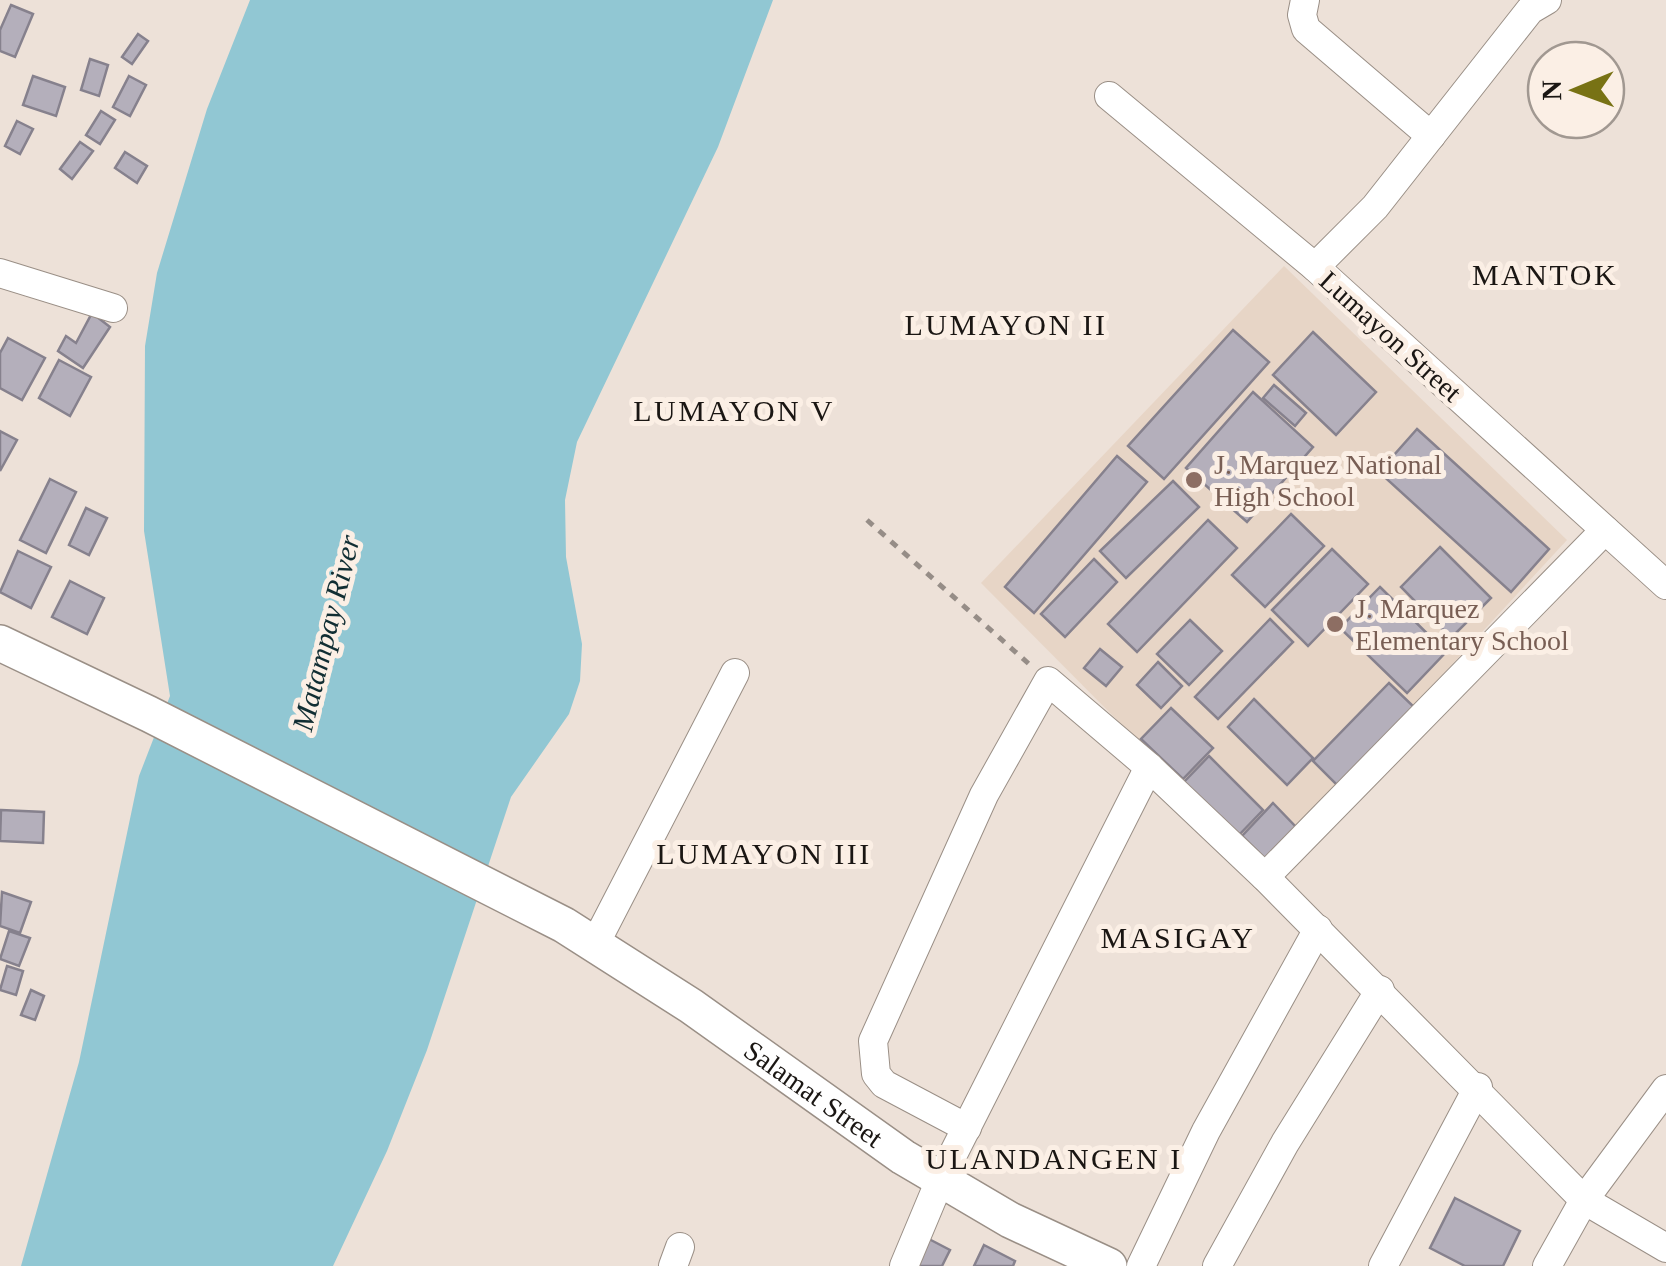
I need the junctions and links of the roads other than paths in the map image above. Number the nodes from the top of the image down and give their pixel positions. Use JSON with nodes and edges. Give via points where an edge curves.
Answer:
{"nodes":[{"id":1,"x":1305,"y":0,"type":"edge"},
{"id":2,"x":1546,"y":0,"type":"edge"},
{"id":3,"x":1110,"y":96,"type":"dead end"},
{"id":4,"x":1431,"y":136,"type":"junction"},
{"id":5,"x":1315,"y":267,"type":"junction"},
{"id":6,"x":0,"y":273,"type":"edge"},
{"id":7,"x":113,"y":308,"type":"dead end"},
{"id":8,"x":1605,"y":530,"type":"junction"},
{"id":9,"x":1666,"y":585,"type":"edge"},
{"id":10,"x":0,"y":644,"type":"edge"},
{"id":11,"x":736,"y":673,"type":"dead end"},
{"id":12,"x":1148,"y":767,"type":"junction"},
{"id":13,"x":1265,"y":877,"type":"junction"},
{"id":14,"x":1318,"y":930,"type":"junction"},
{"id":15,"x":595,"y":944,"type":"junction"},
{"id":16,"x":1380,"y":990,"type":"junction"},
{"id":17,"x":1478,"y":1087,"type":"junction"},
{"id":18,"x":1666,"y":1089,"type":"edge"},
{"id":19,"x":967,"y":1128,"type":"junction"},
{"id":20,"x":940,"y":1180,"type":"junction"},
{"id":21,"x":1584,"y":1200,"type":"junction"},
{"id":22,"x":1666,"y":1248,"type":"edge"},
{"id":23,"x":904,"y":1266,"type":"edge"},
{"id":24,"x":1109,"y":1266,"type":"edge"},
{"id":25,"x":1141,"y":1266,"type":"edge"},
{"id":26,"x":1217,"y":1266,"type":"edge"},
{"id":27,"x":1383,"y":1266,"type":"edge"},
{"id":28,"x":1547,"y":1266,"type":"edge"}],
"edges":[{"from":1,"to":4,"type":"street","via":[[1306,29]]},
{"from":2,"to":4,"type":"street","via":[[1530,10]]},
{"from":3,"to":5,"type":"street","name":"Lumayon Street"},
{"from":4,"to":5,"type":"street","via":[[1375,207]]},
{"from":5,"to":8,"type":"street","name":"Lumayon Street"},
{"from":6,"to":7,"type":"street"},
{"from":8,"to":9,"type":"street","name":"Lumayon Street"},
{"from":8,"to":13,"type":"street"},
{"from":10,"to":15,"type":"main road","name":"Salamat Street"},
{"from":11,"to":15,"type":"street"},
{"from":12,"to":13,"type":"street"},
{"from":12,"to":19,"type":"street"},
{"from":12,"to":19,"type":"street","via":[[1048,681],[984,795],[873,1040],[876,1074],[884,1084]]},
{"from":13,"to":14,"type":"street"},
{"from":14,"to":16,"type":"street"},
{"from":14,"to":25,"type":"street","via":[[1206,1131]]},
{"from":15,"to":20,"type":"main road","name":"Salamat Street"},
{"from":16,"to":17,"type":"street"},
{"from":16,"to":26,"type":"street"},
{"from":17,"to":21,"type":"street"},
{"from":17,"to":27,"type":"street"},
{"from":18,"to":21,"type":"street"},
{"from":19,"to":20,"type":"street"},
{"from":20,"to":23,"type":"street"},
{"from":20,"to":24,"type":"main road","name":"Salamat Street"},
{"from":21,"to":22,"type":"street"},
{"from":21,"to":28,"type":"street"}]}
